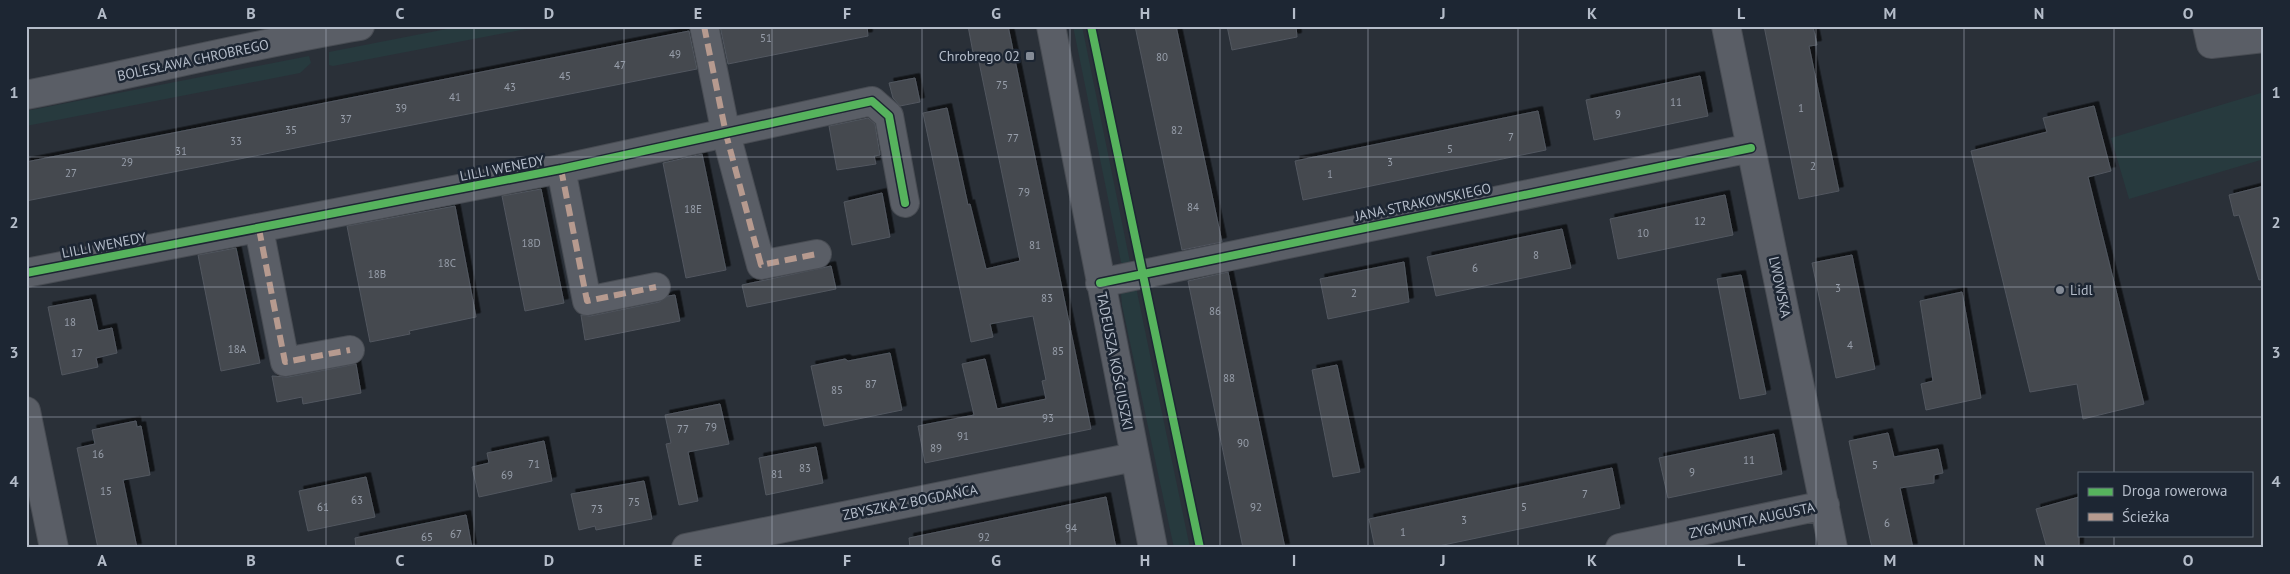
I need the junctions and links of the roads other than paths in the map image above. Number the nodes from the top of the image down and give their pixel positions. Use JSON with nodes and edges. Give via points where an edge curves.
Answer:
{"nodes":[{"id":1,"x":360,"y":26,"type":"edge"},
{"id":2,"x":704,"y":26,"type":"edge"},
{"id":3,"x":1051,"y":26,"type":"edge"},
{"id":4,"x":1726,"y":26,"type":"edge"},
{"id":5,"x":2207,"y":26,"type":"edge"},
{"id":6,"x":2264,"y":38,"type":"edge"},
{"id":7,"x":26,"y":95,"type":"edge"},
{"id":8,"x":726,"y":134,"type":"junction"},
{"id":9,"x":1751,"y":148,"type":"junction"},
{"id":10,"x":561,"y":169,"type":"junction"},
{"id":11,"x":905,"y":203,"type":"dead end"},
{"id":12,"x":259,"y":229,"type":"junction"},
{"id":13,"x":817,"y":254,"type":"dead end"},
{"id":14,"x":26,"y":273,"type":"edge"},
{"id":15,"x":1100,"y":283,"type":"junction"},
{"id":16,"x":656,"y":287,"type":"dead end"},
{"id":17,"x":350,"y":350,"type":"dead end"},
{"id":18,"x":26,"y":411,"type":"edge"},
{"id":19,"x":1134,"y":457,"type":"junction"},
{"id":20,"x":1825,"y":505,"type":"junction"},
{"id":21,"x":54,"y":548,"type":"edge"},
{"id":22,"x":686,"y":548,"type":"edge"},
{"id":23,"x":1153,"y":548,"type":"edge"},
{"id":24,"x":1620,"y":548,"type":"edge"},
{"id":25,"x":1834,"y":548,"type":"edge"}],
"edges":[{"from":1,"to":7,"type":"street","name":"BOLESŁAWA CHROBREGO"},
{"from":2,"to":8,"type":"street"},
{"from":3,"to":15,"type":"street","name":"TADEUSZA KOŚCIUSZKI"},
{"from":4,"to":9,"type":"street","name":"LWOWSKA"},
{"from":5,"to":6,"type":"street","via":[[2211,44]]},
{"from":8,"to":10,"type":"street","name":"LILLI WENEDY"},
{"from":8,"to":11,"type":"street","name":"LILLI WENEDY","via":[[872,101],[888,116]]},
{"from":8,"to":13,"type":"street","via":[[761,265]]},
{"from":9,"to":15,"type":"street","name":"JANA STRAKOWSKIEGO"},
{"from":9,"to":20,"type":"street","name":"LWOWSKA"},
{"from":10,"to":12,"type":"street","name":"LILLI WENEDY"},
{"from":10,"to":16,"type":"street","via":[[587,301]]},
{"from":12,"to":14,"type":"street","name":"LILLI WENEDY"},
{"from":12,"to":17,"type":"street","via":[[285,362]]},
{"from":15,"to":19,"type":"street","name":"TADEUSZA KOŚCIUSZKI"},
{"from":18,"to":21,"type":"street"},
{"from":19,"to":22,"type":"street","name":"ZBYSZKA Z BOGDAŃCA"},
{"from":19,"to":23,"type":"street","name":"TADEUSZA KOŚCIUSZKI"},
{"from":20,"to":24,"type":"street","name":"ZYGMUNTA AUGUSTA"},
{"from":20,"to":25,"type":"street","name":"LWOWSKA"}]}
